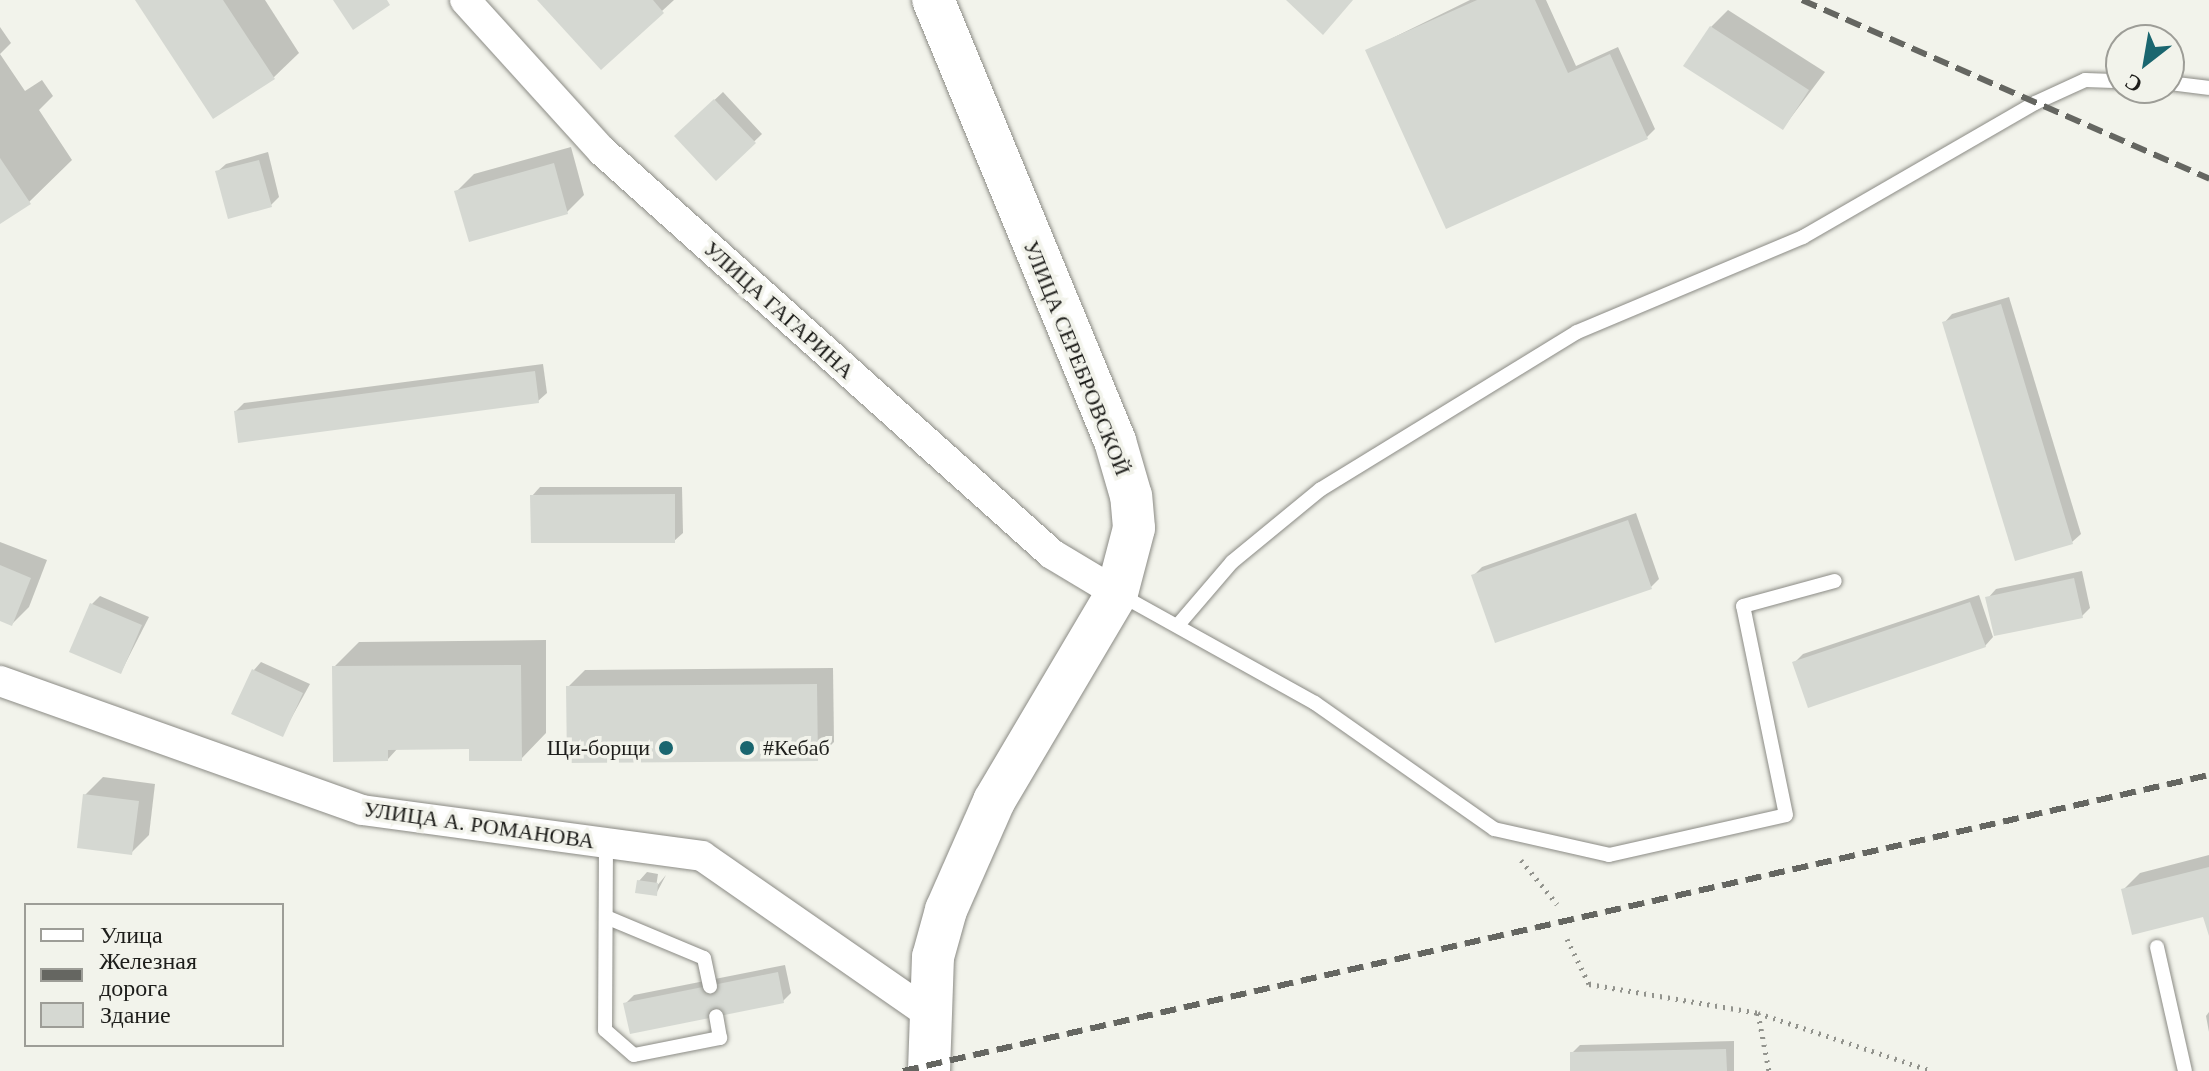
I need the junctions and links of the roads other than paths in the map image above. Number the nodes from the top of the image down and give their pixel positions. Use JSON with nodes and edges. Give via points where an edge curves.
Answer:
{"nodes":[{"id":1,"x":465,"y":0,"type":"edge"},
{"id":2,"x":933,"y":0,"type":"edge"},
{"id":3,"x":2105,"y":81,"type":"edge"},
{"id":4,"x":2185,"y":85,"type":"edge"},
{"id":5,"x":2209,"y":88,"type":"edge"},
{"id":6,"x":1835,"y":581,"type":"dead end"},
{"id":7,"x":1117,"y":593,"type":"junction"},
{"id":8,"x":1178,"y":625,"type":"junction"},
{"id":9,"x":0,"y":681,"type":"edge"},
{"id":10,"x":606,"y":843,"type":"junction"},
{"id":11,"x":606,"y":917,"type":"junction"},
{"id":12,"x":2157,"y":947,"type":"dead end"},
{"id":13,"x":710,"y":986,"type":"dead end"},
{"id":14,"x":929,"y":1014,"type":"junction"},
{"id":15,"x":716,"y":1016,"type":"dead end"},
{"id":16,"x":929,"y":1071,"type":"edge"},
{"id":17,"x":2185,"y":1071,"type":"edge"}],
"edges":[{"from":1,"to":7,"type":"street","name":"УЛИЦА ГАГАРИНА","via":[[602,151],[1052,554]]},
{"from":2,"to":7,"type":"street","name":"УЛИЦА СЕРЕБРОВСКОЙ","via":[[1115,441],[1134,528]]},
{"from":3,"to":8,"type":"lane","via":[[2085,80],[2035,103],[1803,237],[1577,332],[1321,489],[1232,562]]},
{"from":4,"to":5,"type":"lane"},
{"from":6,"to":8,"type":"lane","via":[[1743,606],[1786,815],[1609,855],[1494,829],[1315,703]]},
{"from":7,"to":8,"type":"lane"},
{"from":7,"to":14,"type":"street","name":"УЛИЦА СЕРЕБРОВСКОЙ","via":[[994,801],[946,910],[933,957]]},
{"from":9,"to":10,"type":"street","name":"УЛИЦА А. РОМАНОВА","via":[[362,810]]},
{"from":10,"to":11,"type":"lane"},
{"from":10,"to":14,"type":"street","name":"УЛИЦА А. РОМАНОВА","via":[[702,856]]},
{"from":11,"to":13,"type":"lane","via":[[704,958]]},
{"from":11,"to":15,"type":"lane","via":[[605,1030],[634,1055],[720,1038]]},
{"from":12,"to":17,"type":"lane"},
{"from":14,"to":16,"type":"street","name":"УЛИЦА СЕРЕБРОВСКОЙ"}]}
